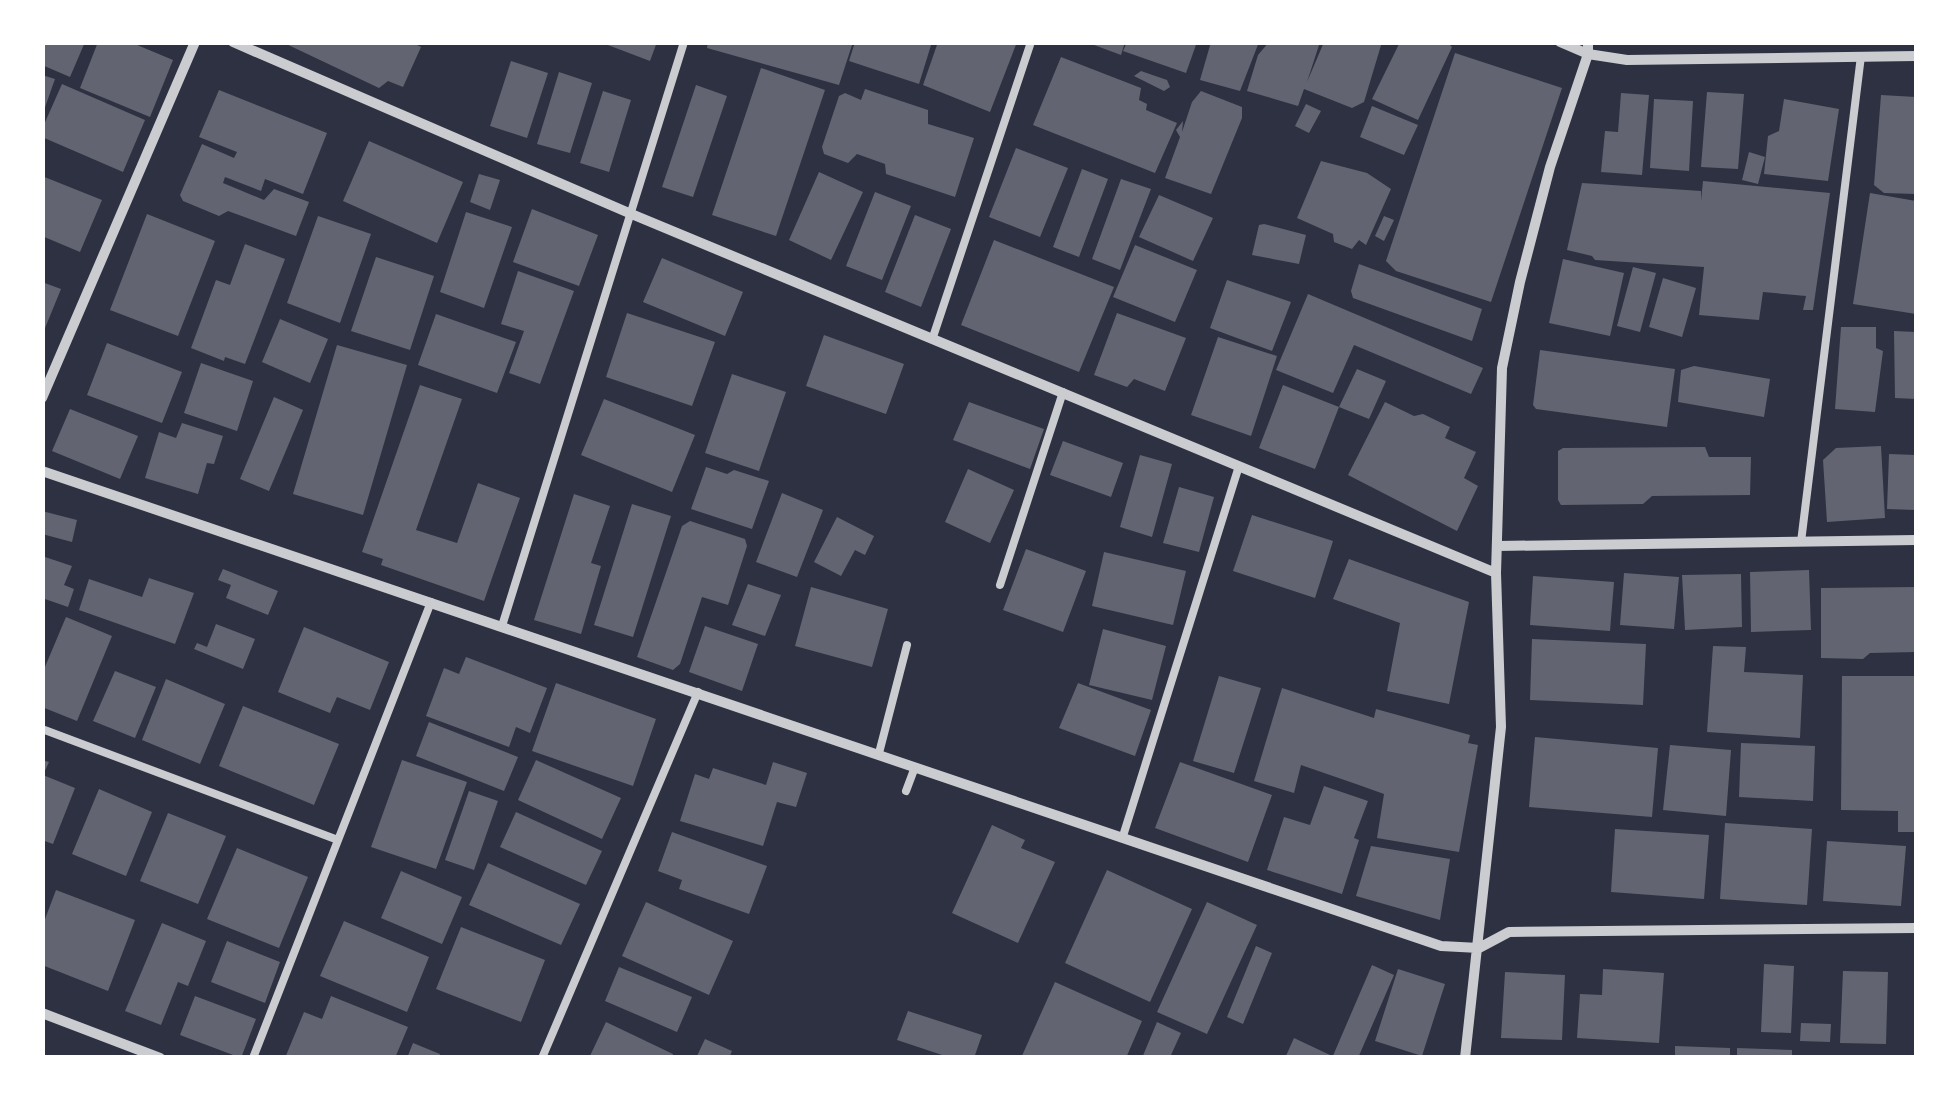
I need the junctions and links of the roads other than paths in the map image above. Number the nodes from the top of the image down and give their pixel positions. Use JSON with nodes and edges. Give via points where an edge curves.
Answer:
{"nodes":[{"id":1,"x":195,"y":42,"type":"edge"},
{"id":2,"x":232,"y":42,"type":"edge"},
{"id":3,"x":684,"y":42,"type":"edge"},
{"id":4,"x":1031,"y":42,"type":"edge"},
{"id":5,"x":1560,"y":42,"type":"edge"},
{"id":6,"x":1588,"y":48,"type":"edge"},
{"id":7,"x":1862,"y":56,"type":"junction"},
{"id":8,"x":1916,"y":56,"type":"edge"},
{"id":9,"x":628,"y":213,"type":"junction"},
{"id":10,"x":933,"y":337,"type":"junction"},
{"id":11,"x":1063,"y":392,"type":"junction"},
{"id":12,"x":42,"y":398,"type":"edge"},
{"id":13,"x":1239,"y":466,"type":"junction"},
{"id":14,"x":42,"y":471,"type":"edge"},
{"id":15,"x":1916,"y":540,"type":"edge"},
{"id":16,"x":1802,"y":542,"type":"junction"},
{"id":17,"x":1498,"y":546,"type":"junction"},
{"id":18,"x":1496,"y":573,"type":"junction"},
{"id":19,"x":1000,"y":585,"type":"dead end"},
{"id":20,"x":432,"y":602,"type":"junction"},
{"id":21,"x":502,"y":626,"type":"junction"},
{"id":22,"x":907,"y":645,"type":"dead end"},
{"id":23,"x":698,"y":692,"type":"junction"},
{"id":24,"x":42,"y":729,"type":"edge"},
{"id":25,"x":879,"y":754,"type":"junction"},
{"id":26,"x":915,"y":767,"type":"junction"},
{"id":27,"x":906,"y":791,"type":"dead end"},
{"id":28,"x":1123,"y":836,"type":"junction"},
{"id":29,"x":338,"y":840,"type":"junction"},
{"id":30,"x":1916,"y":928,"type":"edge"},
{"id":31,"x":1479,"y":948,"type":"junction"},
{"id":32,"x":42,"y":1013,"type":"edge"},
{"id":33,"x":160,"y":1058,"type":"edge"},
{"id":34,"x":254,"y":1058,"type":"edge"},
{"id":35,"x":542,"y":1058,"type":"edge"},
{"id":36,"x":1466,"y":1058,"type":"edge"}],
"edges":[{"from":1,"to":12,"type":"street"},
{"from":2,"to":9,"type":"street"},
{"from":3,"to":9,"type":"lane"},
{"from":4,"to":10,"type":"lane"},
{"from":5,"to":6,"type":"street"},
{"from":6,"to":7,"type":"street","via":[[1627,60]]},
{"from":6,"to":17,"type":"street","via":[[1550,168],[1502,368]]},
{"from":7,"to":8,"type":"street"},
{"from":7,"to":16,"type":"lane"},
{"from":9,"to":10,"type":"street"},
{"from":9,"to":21,"type":"lane"},
{"from":10,"to":11,"type":"street"},
{"from":11,"to":13,"type":"street"},
{"from":11,"to":19,"type":"lane"},
{"from":13,"to":18,"type":"street"},
{"from":13,"to":28,"type":"lane"},
{"from":14,"to":20,"type":"street"},
{"from":15,"to":16,"type":"street"},
{"from":16,"to":17,"type":"street"},
{"from":17,"to":18,"type":"street"},
{"from":18,"to":31,"type":"street","via":[[1501,727]]},
{"from":20,"to":21,"type":"street"},
{"from":20,"to":29,"type":"lane"},
{"from":21,"to":23,"type":"street"},
{"from":22,"to":25,"type":"lane"},
{"from":23,"to":25,"type":"street"},
{"from":23,"to":35,"type":"lane"},
{"from":24,"to":29,"type":"lane"},
{"from":25,"to":26,"type":"street"},
{"from":26,"to":27,"type":"lane"},
{"from":26,"to":28,"type":"street"},
{"from":28,"to":31,"type":"street","via":[[1441,946]]},
{"from":29,"to":34,"type":"lane"},
{"from":30,"to":31,"type":"street","via":[[1509,932]]},
{"from":31,"to":36,"type":"street"},
{"from":32,"to":33,"type":"street"}]}
